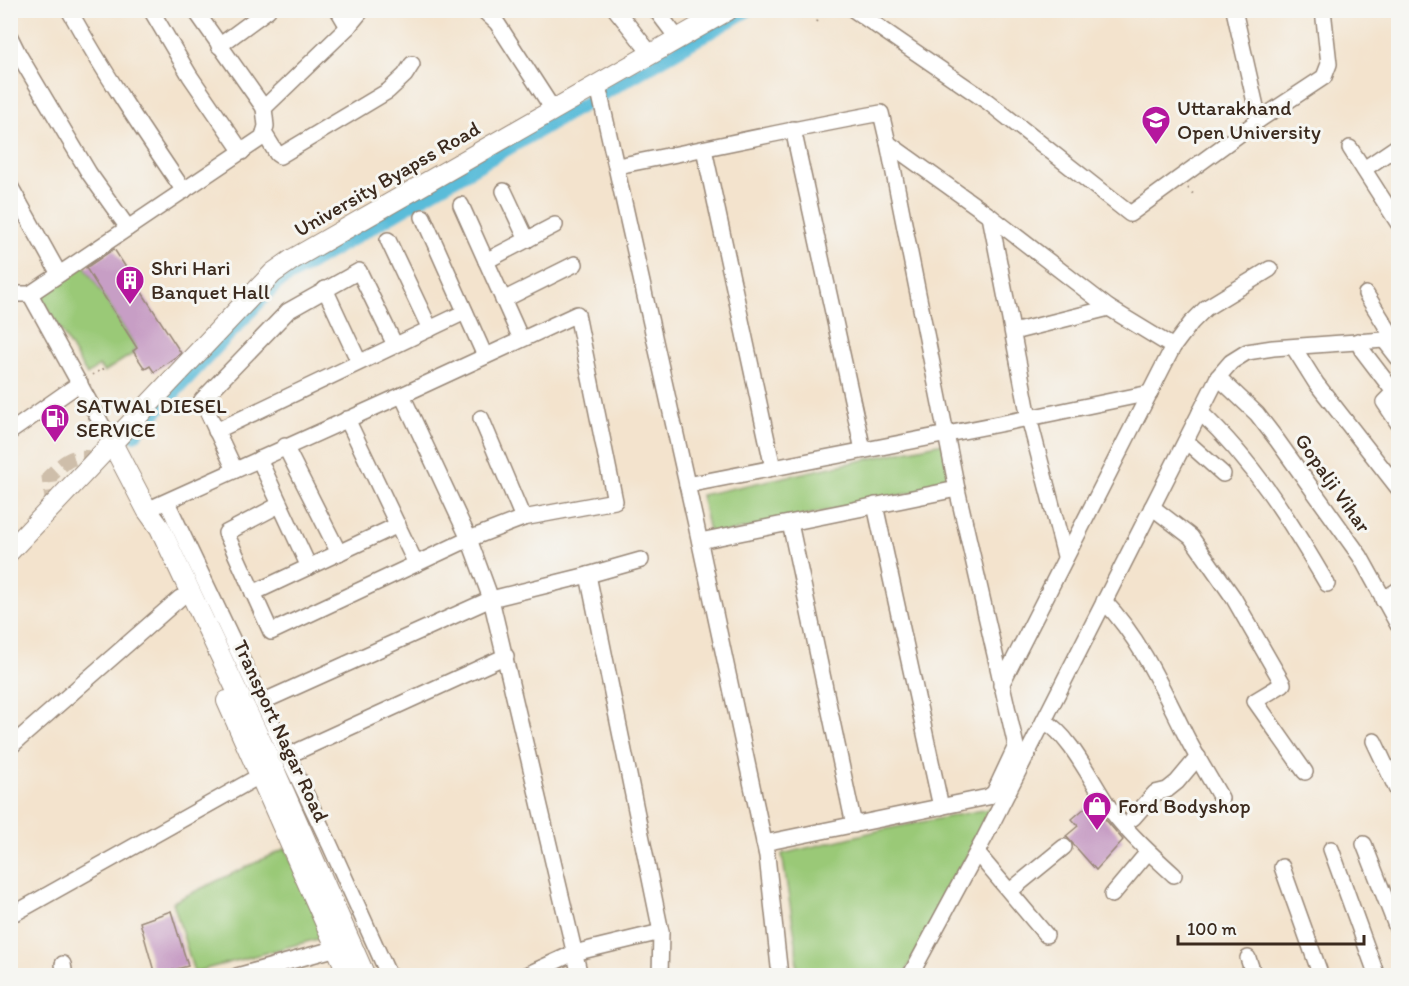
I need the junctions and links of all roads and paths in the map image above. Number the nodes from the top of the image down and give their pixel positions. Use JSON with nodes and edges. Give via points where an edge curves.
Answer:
{"nodes":[{"id":1,"x":69,"y":10,"type":"edge"},
{"id":2,"x":151,"y":10,"type":"edge"},
{"id":3,"x":195,"y":10,"type":"edge"},
{"id":4,"x":268,"y":10,"type":"edge"},
{"id":5,"x":338,"y":10,"type":"edge"},
{"id":6,"x":362,"y":10,"type":"edge"},
{"id":7,"x":483,"y":10,"type":"edge"},
{"id":8,"x":616,"y":10,"type":"edge"},
{"id":9,"x":656,"y":10,"type":"edge"},
{"id":10,"x":728,"y":10,"type":"edge"},
{"id":11,"x":823,"y":10,"type":"edge"},
{"id":12,"x":854,"y":10,"type":"edge"},
{"id":13,"x":1234,"y":10,"type":"edge"},
{"id":14,"x":1323,"y":10,"type":"edge"},
{"id":15,"x":817,"y":22,"type":"dead end"},
{"id":16,"x":348,"y":27,"type":"junction"},
{"id":17,"x":10,"y":37,"type":"edge"},
{"id":18,"x":678,"y":39,"type":"junction"},
{"id":19,"x":219,"y":46,"type":"junction"},
{"id":20,"x":651,"y":54,"type":"junction"},
{"id":21,"x":412,"y":64,"type":"dead end"},
{"id":22,"x":600,"y":91,"type":"junction"},
{"id":23,"x":264,"y":108,"type":"junction"},
{"id":24,"x":554,"y":111,"type":"junction"},
{"id":25,"x":1258,"y":120,"type":"junction"},
{"id":26,"x":793,"y":129,"type":"junction"},
{"id":27,"x":264,"y":133,"type":"junction"},
{"id":28,"x":888,"y":143,"type":"junction"},
{"id":29,"x":1398,"y":146,"type":"edge"},
{"id":30,"x":1350,"y":148,"type":"dead end"},
{"id":31,"x":704,"y":149,"type":"junction"},
{"id":32,"x":242,"y":152,"type":"junction"},
{"id":33,"x":617,"y":166,"type":"junction"},
{"id":34,"x":1364,"y":169,"type":"junction"},
{"id":35,"x":10,"y":186,"type":"edge"},
{"id":36,"x":504,"y":190,"type":"dead end"},
{"id":37,"x":184,"y":191,"type":"junction"},
{"id":38,"x":461,"y":206,"type":"dead end"},
{"id":39,"x":990,"y":216,"type":"junction"},
{"id":40,"x":423,"y":217,"type":"dead end"},
{"id":41,"x":1397,"y":219,"type":"edge"},
{"id":42,"x":555,"y":225,"type":"dead end"},
{"id":43,"x":128,"y":228,"type":"junction"},
{"id":44,"x":388,"y":240,"type":"dead end"},
{"id":45,"x":527,"y":240,"type":"junction"},
{"id":46,"x":486,"y":261,"type":"junction"},
{"id":47,"x":575,"y":264,"type":"dead end"},
{"id":48,"x":1270,"y":268,"type":"dead end"},
{"id":49,"x":59,"y":274,"type":"junction"},
{"id":50,"x":325,"y":289,"type":"junction"},
{"id":51,"x":10,"y":294,"type":"edge"},
{"id":52,"x":30,"y":294,"type":"junction"},
{"id":53,"x":1366,"y":294,"type":"dead end"},
{"id":54,"x":503,"y":300,"type":"junction"},
{"id":55,"x":1109,"y":308,"type":"junction"},
{"id":56,"x":465,"y":312,"type":"junction"},
{"id":57,"x":430,"y":328,"type":"junction"},
{"id":58,"x":1013,"y":332,"type":"junction"},
{"id":59,"x":521,"y":339,"type":"junction"},
{"id":60,"x":1392,"y":339,"type":"edge"},
{"id":61,"x":1358,"y":341,"type":"junction"},
{"id":62,"x":395,"y":345,"type":"junction"},
{"id":63,"x":1173,"y":347,"type":"junction"},
{"id":64,"x":1294,"y":348,"type":"junction"},
{"id":65,"x":485,"y":356,"type":"junction"},
{"id":66,"x":1398,"y":358,"type":"edge"},
{"id":67,"x":359,"y":362,"type":"junction"},
{"id":68,"x":1218,"y":377,"type":"junction"},
{"id":69,"x":80,"y":383,"type":"junction"},
{"id":70,"x":1150,"y":393,"type":"junction"},
{"id":71,"x":402,"y":394,"type":"junction"},
{"id":72,"x":1200,"y":412,"type":"junction"},
{"id":73,"x":347,"y":418,"type":"junction"},
{"id":74,"x":481,"y":418,"type":"dead end"},
{"id":75,"x":1029,"y":418,"type":"junction"},
{"id":76,"x":1398,"y":423,"type":"edge"},
{"id":77,"x":13,"y":426,"type":"edge"},
{"id":78,"x":216,"y":431,"type":"junction"},
{"id":79,"x":946,"y":434,"type":"junction"},
{"id":80,"x":1186,"y":441,"type":"junction"},
{"id":81,"x":112,"y":444,"type":"junction"},
{"id":82,"x":285,"y":446,"type":"junction"},
{"id":83,"x":863,"y":450,"type":"junction"},
{"id":84,"x":259,"y":459,"type":"junction"},
{"id":85,"x":773,"y":468,"type":"junction"},
{"id":86,"x":235,"y":470,"type":"junction"},
{"id":87,"x":1223,"y":474,"type":"dead end"},
{"id":88,"x":687,"y":484,"type":"junction"},
{"id":89,"x":1398,"y":488,"type":"edge"},
{"id":90,"x":957,"y":489,"type":"junction"},
{"id":91,"x":167,"y":502,"type":"junction"},
{"id":92,"x":279,"y":505,"type":"junction"},
{"id":93,"x":875,"y":505,"type":"junction"},
{"id":94,"x":1152,"y":507,"type":"junction"},
{"id":95,"x":147,"y":510,"type":"junction"},
{"id":96,"x":523,"y":518,"type":"junction"},
{"id":97,"x":790,"y":522,"type":"junction"},
{"id":98,"x":398,"y":525,"type":"junction"},
{"id":99,"x":469,"y":539,"type":"junction"},
{"id":100,"x":700,"y":541,"type":"junction"},
{"id":101,"x":10,"y":550,"type":"edge"},
{"id":102,"x":339,"y":553,"type":"junction"},
{"id":103,"x":1065,"y":556,"type":"junction"},
{"id":104,"x":641,"y":560,"type":"dead end"},
{"id":105,"x":416,"y":564,"type":"junction"},
{"id":106,"x":309,"y":567,"type":"junction"},
{"id":107,"x":588,"y":575,"type":"junction"},
{"id":108,"x":1327,"y":584,"type":"dead end"},
{"id":109,"x":1398,"y":590,"type":"edge"},
{"id":110,"x":253,"y":593,"type":"junction"},
{"id":111,"x":180,"y":598,"type":"junction"},
{"id":112,"x":491,"y":599,"type":"junction"},
{"id":113,"x":1104,"y":600,"type":"junction"},
{"id":114,"x":1383,"y":600,"type":"junction"},
{"id":115,"x":1398,"y":625,"type":"edge"},
{"id":116,"x":506,"y":656,"type":"junction"},
{"id":117,"x":1001,"y":685,"type":"junction"},
{"id":118,"x":262,"y":702,"type":"junction"},
{"id":119,"x":1044,"y":721,"type":"junction"},
{"id":120,"x":1374,"y":741,"type":"dead end"},
{"id":121,"x":10,"y":747,"type":"edge"},
{"id":122,"x":287,"y":756,"type":"junction"},
{"id":123,"x":1198,"y":757,"type":"junction"},
{"id":124,"x":1305,"y":772,"type":"dead end"},
{"id":125,"x":261,"y":775,"type":"junction"},
{"id":126,"x":1398,"y":792,"type":"edge"},
{"id":127,"x":1221,"y":798,"type":"dead end"},
{"id":128,"x":941,"y":807,"type":"junction"},
{"id":129,"x":1133,"y":818,"type":"dead end"},
{"id":130,"x":854,"y":825,"type":"junction"},
{"id":131,"x":764,"y":843,"type":"junction"},
{"id":132,"x":1364,"y":844,"type":"dead end"},
{"id":133,"x":1064,"y":847,"type":"dead end"},
{"id":134,"x":1331,"y":849,"type":"dead end"},
{"id":135,"x":1148,"y":852,"type":"junction"},
{"id":136,"x":977,"y":853,"type":"junction"},
{"id":137,"x":1282,"y":867,"type":"dead end"},
{"id":138,"x":1174,"y":875,"type":"dead end"},
{"id":139,"x":1010,"y":891,"type":"junction"},
{"id":140,"x":1112,"y":895,"type":"dead end"},
{"id":141,"x":326,"y":905,"type":"junction"},
{"id":142,"x":17,"y":912,"type":"dead end"},
{"id":143,"x":1398,"y":931,"type":"edge"},
{"id":144,"x":660,"y":932,"type":"junction"},
{"id":145,"x":1046,"y":935,"type":"dead end"},
{"id":146,"x":338,"y":948,"type":"junction"},
{"id":147,"x":574,"y":954,"type":"junction"},
{"id":148,"x":1248,"y":958,"type":"dead end"},
{"id":149,"x":1398,"y":974,"type":"edge"},
{"id":150,"x":237,"y":975,"type":"edge"},
{"id":151,"x":349,"y":975,"type":"edge"},
{"id":152,"x":365,"y":975,"type":"edge"},
{"id":153,"x":389,"y":975,"type":"edge"},
{"id":154,"x":524,"y":975,"type":"edge"},
{"id":155,"x":580,"y":975,"type":"edge"},
{"id":156,"x":660,"y":975,"type":"edge"},
{"id":157,"x":780,"y":975,"type":"edge"},
{"id":158,"x":910,"y":975,"type":"edge"},
{"id":159,"x":1254,"y":975,"type":"edge"},
{"id":160,"x":1321,"y":975,"type":"edge"},
{"id":161,"x":1377,"y":975,"type":"edge"},
{"id":162,"x":1394,"y":975,"type":"edge"}],
"edges":[{"from":1,"to":37,"type":"street","via":[[118,94]]},
{"from":2,"to":32,"type":"street"},
{"from":3,"to":19,"type":"street"},
{"from":4,"to":19,"type":"street"},
{"from":5,"to":16,"type":"street"},
{"from":6,"to":16,"type":"street"},
{"from":7,"to":24,"type":"street","via":[[497,23]]},
{"from":8,"to":20,"type":"street"},
{"from":9,"to":18,"type":"street"},
{"from":10,"to":18,"type":"main road","name":"University Byapss Road"},
{"from":11,"to":15,"type":"path"},
{"from":12,"to":25,"type":"street","via":[[988,102],[1130,214]]},
{"from":13,"to":25,"type":"street"},
{"from":14,"to":25,"type":"street","via":[[1329,64],[1324,77]]},
{"from":16,"to":23,"type":"street"},
{"from":17,"to":43,"type":"street","via":[[89,173]]},
{"from":18,"to":20,"type":"main road","name":"University Byapss Road"},
{"from":19,"to":23,"type":"street"},
{"from":20,"to":22,"type":"main road","name":"University Byapss Road"},
{"from":21,"to":27,"type":"street","via":[[388,91],[280,156]]},
{"from":22,"to":24,"type":"main road","name":"University Byapss Road"},
{"from":22,"to":33,"type":"street"},
{"from":23,"to":27,"type":"street"},
{"from":24,"to":81,"type":"main road","name":"University Byapss Road","via":[[273,273]]},
{"from":26,"to":28,"type":"street","via":[[880,113]]},
{"from":26,"to":31,"type":"street"},
{"from":26,"to":83,"type":"street"},
{"from":27,"to":32,"type":"street"},
{"from":28,"to":39,"type":"street"},
{"from":28,"to":79,"type":"street"},
{"from":29,"to":34,"type":"street"},
{"from":30,"to":34,"type":"street"},
{"from":31,"to":33,"type":"street"},
{"from":31,"to":85,"type":"street"},
{"from":32,"to":37,"type":"street"},
{"from":33,"to":88,"type":"street"},
{"from":34,"to":41,"type":"street"},
{"from":35,"to":49,"type":"street"},
{"from":36,"to":45,"type":"street"},
{"from":37,"to":43,"type":"street"},
{"from":38,"to":46,"type":"street"},
{"from":39,"to":55,"type":"street"},
{"from":39,"to":58,"type":"street"},
{"from":40,"to":56,"type":"street"},
{"from":42,"to":45,"type":"street"},
{"from":43,"to":49,"type":"street"},
{"from":44,"to":57,"type":"street"},
{"from":45,"to":46,"type":"street"},
{"from":46,"to":54,"type":"street"},
{"from":47,"to":54,"type":"street"},
{"from":48,"to":63,"type":"street","via":[[1206,308]]},
{"from":49,"to":52,"type":"street"},
{"from":50,"to":62,"type":"street","via":[[360,272]]},
{"from":50,"to":67,"type":"street"},
{"from":50,"to":78,"type":"street","via":[[288,311],[203,399]]},
{"from":51,"to":52,"type":"street"},
{"from":52,"to":69,"type":"street"},
{"from":53,"to":60,"type":"street"},
{"from":54,"to":59,"type":"street"},
{"from":55,"to":58,"type":"street"},
{"from":55,"to":63,"type":"street"},
{"from":56,"to":57,"type":"street"},
{"from":56,"to":65,"type":"street"},
{"from":57,"to":62,"type":"street"},
{"from":58,"to":75,"type":"street"},
{"from":59,"to":65,"type":"street"},
{"from":59,"to":96,"type":"street","via":[[573,314],[578,316],[615,501]]},
{"from":60,"to":61,"type":"street"},
{"from":60,"to":66,"type":"street"},
{"from":61,"to":64,"type":"street"},
{"from":61,"to":76,"type":"street","via":[[1394,392],[1384,402]]},
{"from":62,"to":67,"type":"street"},
{"from":63,"to":70,"type":"street"},
{"from":64,"to":68,"type":"street","via":[[1246,352]]},
{"from":64,"to":89,"type":"street","via":[[1316,383]]},
{"from":65,"to":71,"type":"street"},
{"from":67,"to":78,"type":"street"},
{"from":68,"to":72,"type":"street"},
{"from":68,"to":114,"type":"street","name":"Gopalji Vihar","via":[[1257,414],[1277,440],[1359,556]]},
{"from":69,"to":77,"type":"street"},
{"from":69,"to":81,"type":"street"},
{"from":70,"to":75,"type":"street"},
{"from":70,"to":103,"type":"street"},
{"from":71,"to":73,"type":"street"},
{"from":71,"to":99,"type":"street"},
{"from":72,"to":80,"type":"street"},
{"from":72,"to":108,"type":"street","via":[[1227,437],[1290,521]]},
{"from":73,"to":82,"type":"street"},
{"from":73,"to":98,"type":"street"},
{"from":74,"to":96,"type":"street"},
{"from":75,"to":79,"type":"street"},
{"from":75,"to":103,"type":"street"},
{"from":78,"to":86,"type":"street"},
{"from":79,"to":83,"type":"street"},
{"from":79,"to":90,"type":"street"},
{"from":80,"to":87,"type":"street"},
{"from":80,"to":94,"type":"street"},
{"from":81,"to":95,"type":"main road","name":"Transport Nagar Road"},
{"from":81,"to":101,"type":"main road","name":"University Byapss Road"},
{"from":82,"to":84,"type":"street"},
{"from":82,"to":102,"type":"street"},
{"from":83,"to":85,"type":"street"},
{"from":84,"to":86,"type":"street"},
{"from":84,"to":92,"type":"street"},
{"from":85,"to":88,"type":"street"},
{"from":86,"to":91,"type":"street"},
{"from":88,"to":100,"type":"street"},
{"from":90,"to":93,"type":"street"},
{"from":90,"to":117,"type":"street"},
{"from":91,"to":95,"type":"street"},
{"from":91,"to":118,"type":"street"},
{"from":92,"to":106,"type":"street"},
{"from":92,"to":110,"type":"street","via":[[226,533]]},
{"from":93,"to":97,"type":"street"},
{"from":93,"to":128,"type":"street"},
{"from":94,"to":113,"type":"street"},
{"from":94,"to":124,"type":"street","via":[[1191,537],[1233,597],[1283,684],[1255,701]]},
{"from":95,"to":111,"type":"main road","name":"Transport Nagar Road","via":[[147,525]]},
{"from":95,"to":141,"type":"main road","name":"Transport Nagar Road","via":[[160,528],[273,767]]},
{"from":96,"to":99,"type":"street"},
{"from":97,"to":100,"type":"street"},
{"from":97,"to":130,"type":"street"},
{"from":98,"to":102,"type":"street"},
{"from":98,"to":105,"type":"street"},
{"from":99,"to":105,"type":"street"},
{"from":99,"to":112,"type":"street"},
{"from":100,"to":131,"type":"street"},
{"from":102,"to":106,"type":"street"},
{"from":103,"to":117,"type":"street"},
{"from":104,"to":107,"type":"street"},
{"from":105,"to":110,"type":"street","via":[[272,632]]},
{"from":106,"to":110,"type":"street"},
{"from":107,"to":112,"type":"street"},
{"from":107,"to":144,"type":"street"},
{"from":109,"to":114,"type":"street"},
{"from":111,"to":121,"type":"street"},
{"from":111,"to":125,"type":"main road","name":"Transport Nagar Road"},
{"from":112,"to":116,"type":"street"},
{"from":112,"to":118,"type":"street"},
{"from":113,"to":119,"type":"street"},
{"from":113,"to":123,"type":"street","via":[[1149,660]]},
{"from":114,"to":115,"type":"street","name":"Gopalji Vihar"},
{"from":116,"to":122,"type":"street"},
{"from":116,"to":147,"type":"street"},
{"from":117,"to":128,"type":"street","via":[[1016,746],[994,793]]},
{"from":118,"to":122,"type":"street"},
{"from":119,"to":135,"type":"street","via":[[1063,737],[1112,811]]},
{"from":119,"to":136,"type":"street"},
{"from":120,"to":126,"type":"street"},
{"from":122,"to":153,"type":"street"},
{"from":123,"to":127,"type":"street"},
{"from":123,"to":129,"type":"street","via":[[1177,782],[1155,793]]},
{"from":125,"to":141,"type":"main road","name":"Transport Nagar Road"},
{"from":125,"to":142,"type":"street"},
{"from":128,"to":130,"type":"street"},
{"from":130,"to":131,"type":"street"},
{"from":131,"to":157,"type":"street"},
{"from":132,"to":143,"type":"street"},
{"from":133,"to":139,"type":"street"},
{"from":134,"to":161,"type":"street"},
{"from":135,"to":138,"type":"street"},
{"from":135,"to":140,"type":"street"},
{"from":136,"to":139,"type":"street"},
{"from":136,"to":158,"type":"street"},
{"from":137,"to":160,"type":"street"},
{"from":139,"to":145,"type":"street"},
{"from":141,"to":146,"type":"main road","name":"Transport Nagar Road"},
{"from":141,"to":152,"type":"main road","name":"Transport Nagar Road"},
{"from":144,"to":147,"type":"street"},
{"from":144,"to":156,"type":"street"},
{"from":146,"to":150,"type":"street"},
{"from":146,"to":151,"type":"main road","name":"Transport Nagar Road"},
{"from":147,"to":154,"type":"street"},
{"from":147,"to":155,"type":"street"},
{"from":148,"to":159,"type":"street"},
{"from":149,"to":162,"type":"street"}]}
